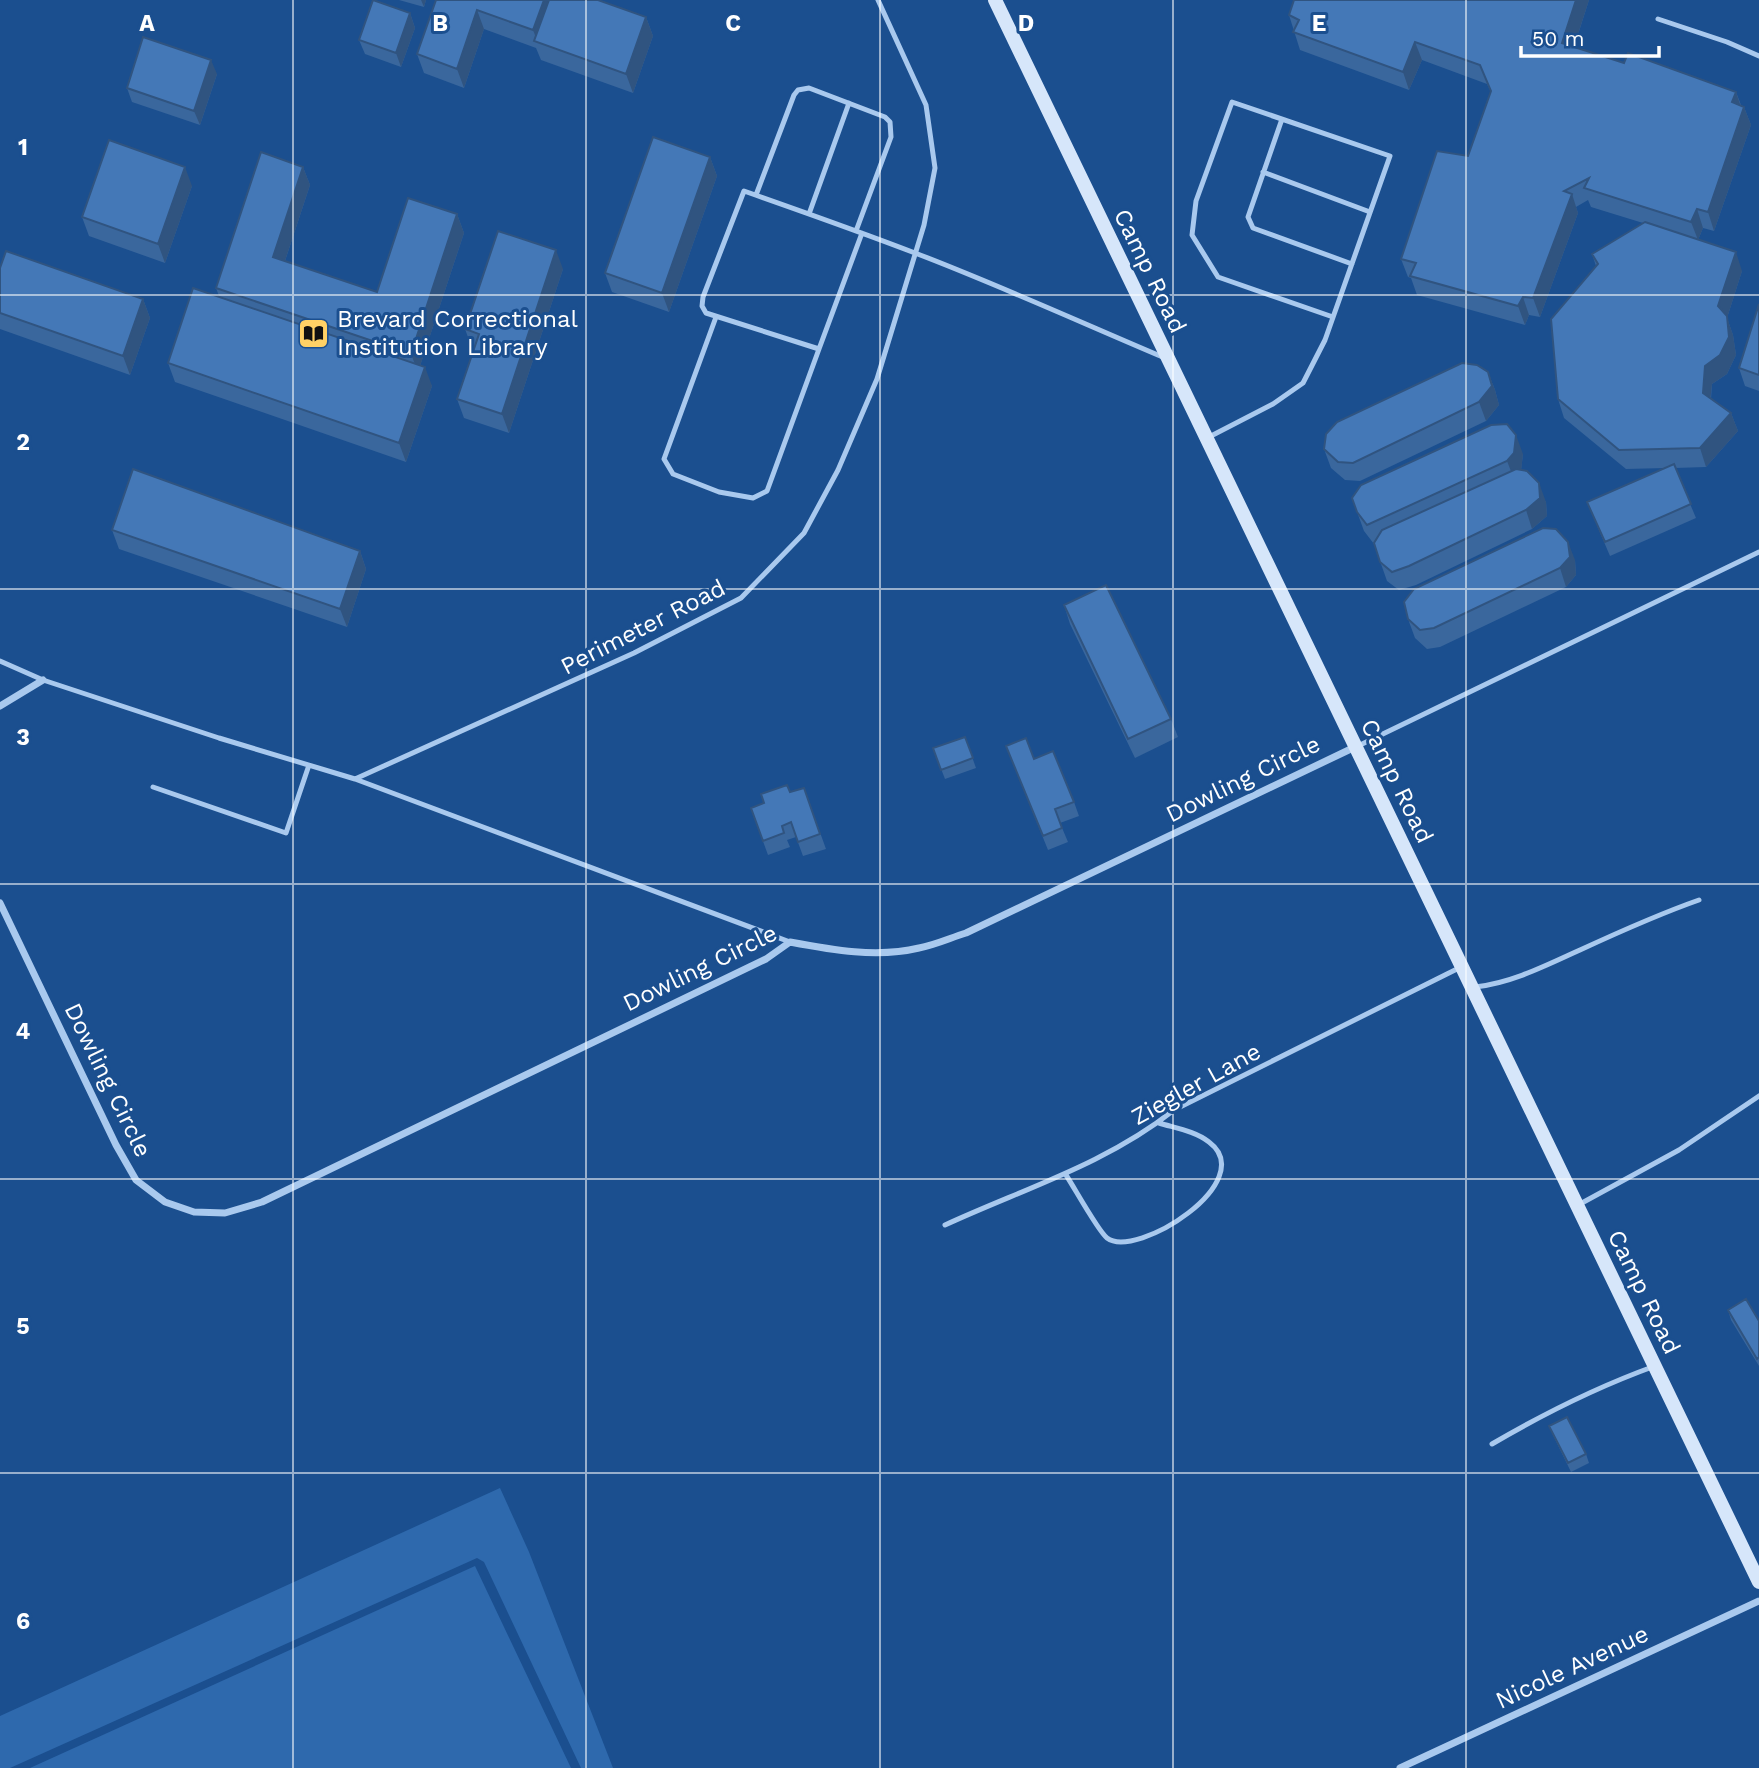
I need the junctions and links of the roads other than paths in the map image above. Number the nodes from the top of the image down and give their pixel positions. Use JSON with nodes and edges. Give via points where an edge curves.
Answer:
{"nodes":[{"id":1,"x":878,"y":0,"type":"edge"},
{"id":2,"x":995,"y":0,"type":"edge"},
{"id":3,"x":1658,"y":19,"type":"dead end"},
{"id":4,"x":1759,"y":57,"type":"edge"},
{"id":5,"x":849,"y":103,"type":"junction"},
{"id":6,"x":1282,"y":119,"type":"junction"},
{"id":7,"x":1263,"y":172,"type":"junction"},
{"id":8,"x":756,"y":195,"type":"junction"},
{"id":9,"x":1370,"y":212,"type":"junction"},
{"id":10,"x":809,"y":214,"type":"junction"},
{"id":11,"x":859,"y":232,"type":"junction"},
{"id":12,"x":915,"y":253,"type":"junction"},
{"id":13,"x":1352,"y":264,"type":"junction"},
{"id":14,"x":716,"y":317,"type":"junction"},
{"id":15,"x":1333,"y":317,"type":"junction"},
{"id":16,"x":820,"y":349,"type":"junction"},
{"id":17,"x":1168,"y":360,"type":"junction"},
{"id":18,"x":1206,"y":439,"type":"junction"},
{"id":19,"x":1759,"y":552,"type":"edge"},
{"id":20,"x":0,"y":661,"type":"edge"},
{"id":21,"x":43,"y":680,"type":"junction"},
{"id":22,"x":0,"y":706,"type":"edge"},
{"id":23,"x":1355,"y":747,"type":"junction"},
{"id":24,"x":309,"y":765,"type":"junction"},
{"id":25,"x":355,"y":779,"type":"junction"},
{"id":26,"x":153,"y":788,"type":"dead end"},
{"id":27,"x":1699,"y":900,"type":"dead end"},
{"id":28,"x":0,"y":903,"type":"edge"},
{"id":29,"x":790,"y":942,"type":"junction"},
{"id":30,"x":1461,"y":967,"type":"junction"},
{"id":31,"x":1471,"y":988,"type":"junction"},
{"id":32,"x":1759,"y":1096,"type":"edge"},
{"id":33,"x":1158,"y":1123,"type":"junction"},
{"id":34,"x":1066,"y":1175,"type":"junction"},
{"id":35,"x":1577,"y":1206,"type":"junction"},
{"id":36,"x":945,"y":1225,"type":"dead end"},
{"id":37,"x":1655,"y":1366,"type":"junction"},
{"id":38,"x":1492,"y":1444,"type":"dead end"},
{"id":39,"x":1759,"y":1582,"type":"edge"},
{"id":40,"x":1759,"y":1601,"type":"edge"},
{"id":41,"x":1400,"y":1768,"type":"edge"}],
"edges":[{"from":1,"to":12,"type":"lane","name":"Perimeter Road","via":[[926,105],[932,143],[935,168]]},
{"from":2,"to":17,"type":"street","name":"Camp Road"},
{"from":3,"to":4,"type":"lane"},
{"from":5,"to":8,"type":"lane","via":[[809,88],[799,90]]},
{"from":5,"to":10,"type":"lane"},
{"from":5,"to":11,"type":"lane","via":[[885,117],[892,129]]},
{"from":6,"to":7,"type":"lane"},
{"from":6,"to":9,"type":"lane","via":[[1390,156]]},
{"from":6,"to":15,"type":"lane","via":[[1232,102],[1196,201],[1192,235],[1218,277]]},
{"from":7,"to":9,"type":"lane"},
{"from":7,"to":13,"type":"lane","via":[[1248,216],[1253,228]]},
{"from":8,"to":10,"type":"lane"},
{"from":8,"to":14,"type":"lane","via":[[744,191],[703,297],[706,313]]},
{"from":9,"to":13,"type":"lane"},
{"from":10,"to":11,"type":"lane"},
{"from":11,"to":12,"type":"lane"},
{"from":11,"to":16,"type":"lane"},
{"from":12,"to":17,"type":"lane"},
{"from":12,"to":25,"type":"lane","name":"Perimeter Road","via":[[877,379],[838,470],[804,533],[741,598],[622,659]]},
{"from":13,"to":15,"type":"lane"},
{"from":14,"to":16,"type":"lane"},
{"from":14,"to":16,"type":"lane","via":[[664,459],[673,474],[719,492],[753,498],[767,491]]},
{"from":15,"to":18,"type":"lane","via":[[1303,383]]},
{"from":17,"to":18,"type":"street","name":"Camp Road"},
{"from":18,"to":23,"type":"street","name":"Camp Road"},
{"from":19,"to":23,"type":"lane","name":"Dowling Circle"},
{"from":20,"to":21,"type":"lane"},
{"from":21,"to":22,"type":"street"},
{"from":21,"to":24,"type":"lane"},
{"from":23,"to":29,"type":"street","name":"Dowling Circle","via":[[966,933],[918,949],[877,953]]},
{"from":23,"to":30,"type":"street","name":"Camp Road"},
{"from":24,"to":25,"type":"lane"},
{"from":24,"to":26,"type":"lane","via":[[286,833]]},
{"from":25,"to":29,"type":"lane"},
{"from":27,"to":31,"type":"lane","via":[[1538,970]]},
{"from":28,"to":29,"type":"street","name":"Dowling Circle","via":[[136,1180],[165,1202],[214,1213],[262,1202],[766,959]]},
{"from":30,"to":31,"type":"street","name":"Camp Road"},
{"from":30,"to":33,"type":"lane","name":"Ziegler Lane","via":[[1174,1110]]},
{"from":31,"to":35,"type":"street","name":"Camp Road"},
{"from":32,"to":35,"type":"lane","via":[[1679,1150]]},
{"from":33,"to":34,"type":"lane","name":"Ziegler Lane"},
{"from":33,"to":34,"type":"lane","via":[[1210,1143],[1220,1157],[1221,1174],[1194,1209],[1153,1234],[1121,1244],[1107,1238]]},
{"from":34,"to":36,"type":"lane","name":"Ziegler Lane"},
{"from":35,"to":37,"type":"street","name":"Camp Road"},
{"from":37,"to":38,"type":"lane","via":[[1561,1405]]},
{"from":37,"to":39,"type":"street","name":"Camp Road"},
{"from":40,"to":41,"type":"street","name":"Nicole Avenue"}]}
